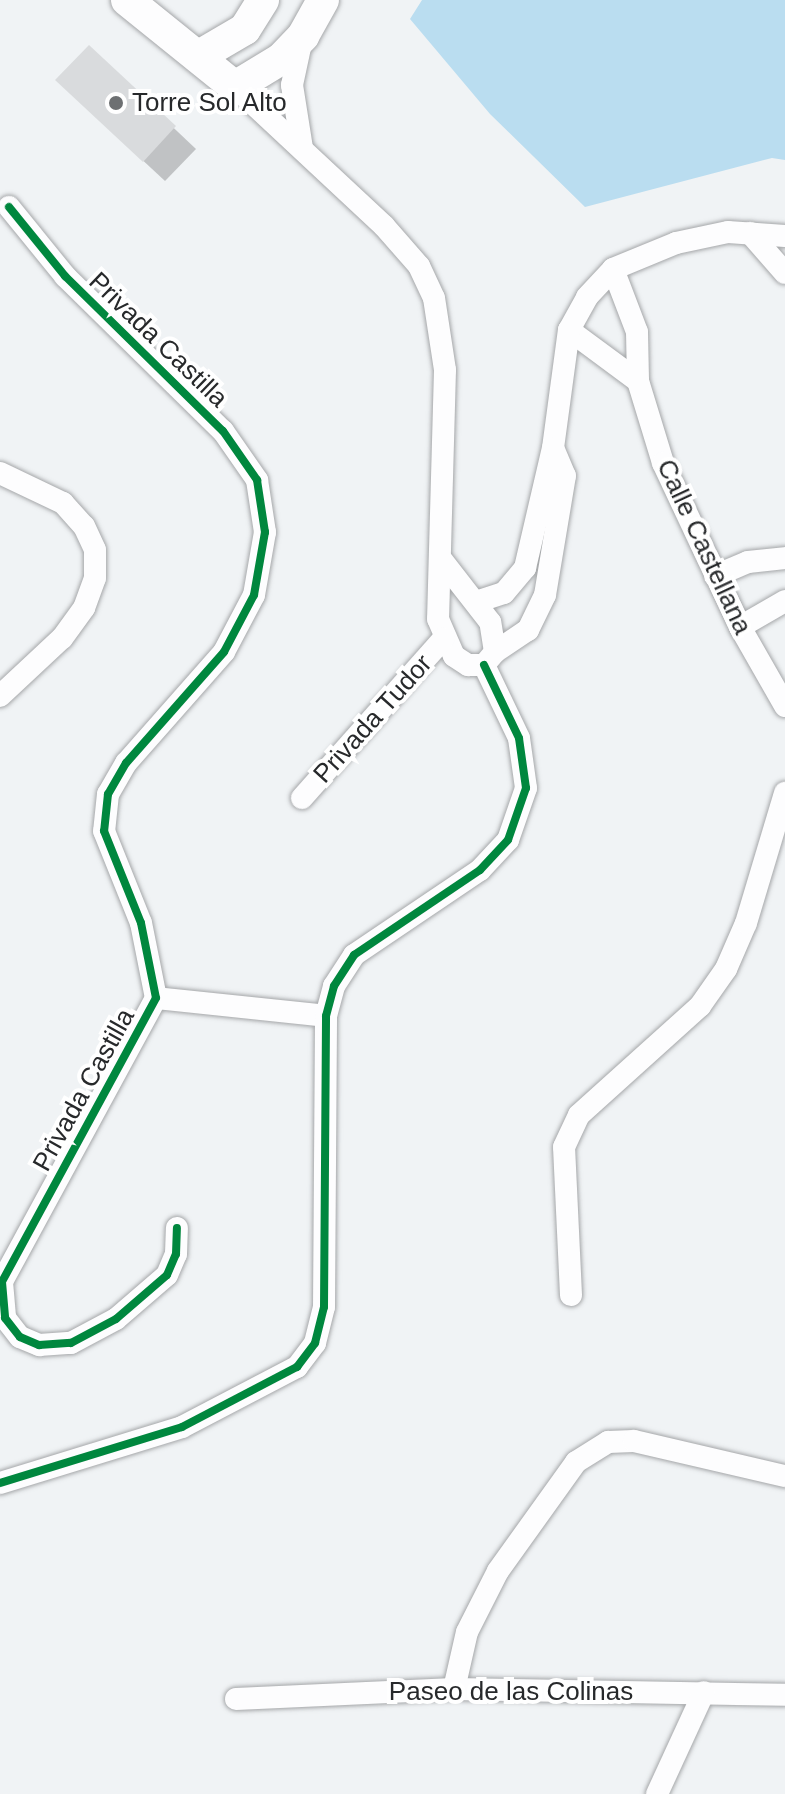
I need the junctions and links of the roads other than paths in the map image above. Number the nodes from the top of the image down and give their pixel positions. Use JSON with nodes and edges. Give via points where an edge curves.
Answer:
{"nodes":[{"id":1,"x":127,"y":0,"type":"edge"},
{"id":2,"x":263,"y":0,"type":"edge"},
{"id":3,"x":323,"y":0,"type":"edge"},
{"id":4,"x":303,"y":36,"type":"junction"},
{"id":5,"x":199,"y":56,"type":"junction"},
{"id":6,"x":235,"y":87,"type":"junction"},
{"id":7,"x":302,"y":148,"type":"junction"},
{"id":8,"x":9,"y":207,"type":"dead end"},
{"id":9,"x":750,"y":233,"type":"junction"},
{"id":10,"x":785,"y":236,"type":"edge"},
{"id":11,"x":613,"y":269,"type":"junction"},
{"id":12,"x":785,"y":273,"type":"edge"},
{"id":13,"x":569,"y":330,"type":"junction"},
{"id":14,"x":638,"y":381,"type":"junction"},
{"id":15,"x":553,"y":448,"type":"junction"},
{"id":16,"x":0,"y":473,"type":"edge"},
{"id":17,"x":785,"y":558,"type":"edge"},
{"id":18,"x":441,"y":559,"type":"junction"},
{"id":19,"x":715,"y":576,"type":"junction"},
{"id":20,"x":785,"y":601,"type":"edge"},
{"id":21,"x":476,"y":602,"type":"junction"},
{"id":22,"x":740,"y":627,"type":"junction"},
{"id":23,"x":443,"y":639,"type":"junction"},
{"id":24,"x":490,"y":658,"type":"junction"},
{"id":25,"x":0,"y":696,"type":"edge"},
{"id":26,"x":785,"y":706,"type":"edge"},
{"id":27,"x":785,"y":793,"type":"edge"},
{"id":28,"x":302,"y":798,"type":"dead end"},
{"id":29,"x":778,"y":825,"type":"edge"},
{"id":30,"x":156,"y":998,"type":"junction"},
{"id":31,"x":326,"y":1016,"type":"junction"},
{"id":32,"x":177,"y":1228,"type":"dead end"},
{"id":33,"x":571,"y":1295,"type":"dead end"},
{"id":34,"x":785,"y":1476,"type":"edge"},
{"id":35,"x":0,"y":1483,"type":"edge"},
{"id":36,"x":454,"y":1689,"type":"junction"},
{"id":37,"x":704,"y":1692,"type":"junction"},
{"id":38,"x":785,"y":1695,"type":"edge"},
{"id":39,"x":236,"y":1699,"type":"dead end"},
{"id":40,"x":657,"y":1794,"type":"edge"}],
"edges":[{"from":1,"to":5,"type":"street"},
{"from":2,"to":5,"type":"street","via":[[245,29]]},
{"from":3,"to":4,"type":"street"},
{"from":4,"to":6,"type":"street","via":[[265,72]]},
{"from":4,"to":7,"type":"street","via":[[292,85]]},
{"from":5,"to":6,"type":"street"},
{"from":6,"to":7,"type":"street"},
{"from":7,"to":18,"type":"street","via":[[384,226],[419,266],[434,298],[445,370]]},
{"from":8,"to":30,"type":"street","name":"Privada Castilla","via":[[65,276],[223,431],[257,480],[265,532],[254,595],[224,652],[126,763],[108,794],[104,831],[141,923]]},
{"from":9,"to":10,"type":"street"},
{"from":9,"to":11,"type":"street","via":[[676,243]]},
{"from":9,"to":12,"type":"street"},
{"from":11,"to":13,"type":"street","via":[[587,297]]},
{"from":11,"to":14,"type":"street","name":"Calle Castellana","via":[[637,332]]},
{"from":13,"to":14,"type":"street"},
{"from":13,"to":15,"type":"street"},
{"from":14,"to":19,"type":"street","name":"Calle Castellana","via":[[663,463]]},
{"from":15,"to":21,"type":"street","via":[[525,568],[504,593]]},
{"from":15,"to":24,"type":"street","via":[[565,476],[545,595],[528,630]]},
{"from":16,"to":25,"type":"street","via":[[63,503],[84,526],[95,550],[95,578],[84,608],[62,638]]},
{"from":17,"to":19,"type":"street","via":[[757,560]]},
{"from":18,"to":21,"type":"street"},
{"from":18,"to":23,"type":"street","via":[[438,605]]},
{"from":19,"to":22,"type":"street","name":"Calle Castellana"},
{"from":20,"to":22,"type":"street"},
{"from":21,"to":24,"type":"street","via":[[497,638]]},
{"from":22,"to":26,"type":"street","name":"Calle Castellana"},
{"from":23,"to":24,"type":"street","via":[[461,660]]},
{"from":23,"to":28,"type":"street","name":"Privada Tudor"},
{"from":24,"to":31,"type":"street","via":[[521,750],[526,788],[508,840],[480,870],[354,955],[334,986]]},
{"from":27,"to":29,"type":"street"},
{"from":29,"to":33,"type":"street","via":[[726,969],[700,1006],[579,1115],[564,1147]]},
{"from":30,"to":31,"type":"street"},
{"from":30,"to":32,"type":"street","name":"Privada Castilla","via":[[2,1282],[5,1318],[20,1337],[39,1345],[82,1337],[127,1311],[167,1275],[176,1254]]},
{"from":31,"to":35,"type":"street","via":[[324,1307],[315,1343],[297,1367],[182,1427]]},
{"from":34,"to":36,"type":"street","via":[[634,1441],[608,1442],[576,1462],[498,1571],[467,1632]]},
{"from":36,"to":37,"type":"street","name":"Paseo de las Colinas"},
{"from":36,"to":39,"type":"street","name":"Paseo de las Colinas"},
{"from":37,"to":38,"type":"street","name":"Paseo de las Colinas"},
{"from":37,"to":40,"type":"street"}]}
